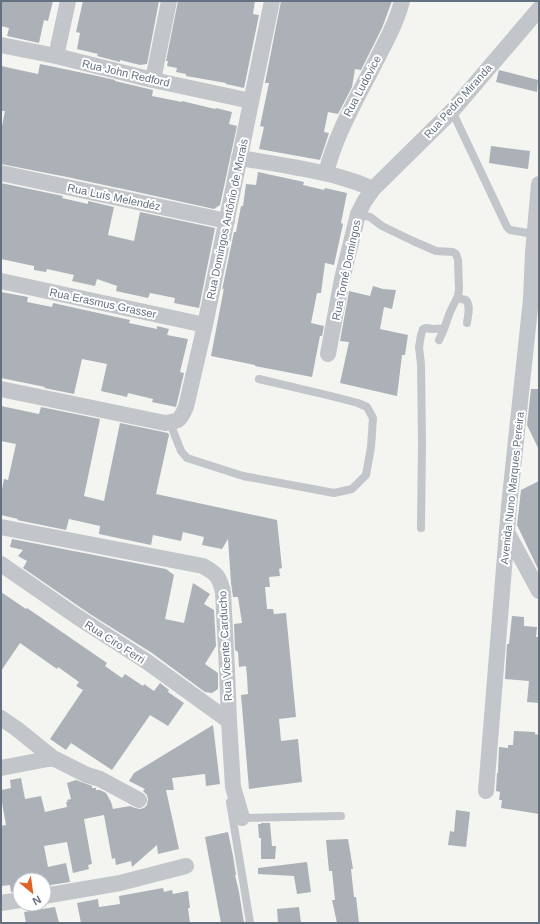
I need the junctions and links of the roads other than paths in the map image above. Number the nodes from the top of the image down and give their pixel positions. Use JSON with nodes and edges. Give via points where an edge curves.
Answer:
{"nodes":[{"id":1,"x":68,"y":1,"type":"edge"},
{"id":2,"x":169,"y":1,"type":"edge"},
{"id":3,"x":272,"y":1,"type":"edge"},
{"id":4,"x":402,"y":1,"type":"edge"},
{"id":5,"x":539,"y":9,"type":"edge"},
{"id":6,"x":1,"y":46,"type":"edge"},
{"id":7,"x":56,"y":56,"type":"junction"},
{"id":8,"x":153,"y":80,"type":"junction"},
{"id":9,"x":251,"y":101,"type":"junction"},
{"id":10,"x":452,"y":111,"type":"junction"},
{"id":11,"x":239,"y":158,"type":"junction"},
{"id":12,"x":1,"y":173,"type":"edge"},
{"id":13,"x":326,"y":173,"type":"junction"},
{"id":14,"x":539,"y":184,"type":"edge"},
{"id":15,"x":373,"y":189,"type":"junction"},
{"id":16,"x":358,"y":214,"type":"junction"},
{"id":17,"x":227,"y":221,"type":"junction"},
{"id":18,"x":534,"y":234,"type":"junction"},
{"id":19,"x":536,"y":253,"type":"edge"},
{"id":20,"x":1,"y":281,"type":"edge"},
{"id":21,"x":457,"y":298,"type":"junction"},
{"id":22,"x":531,"y":299,"type":"junction"},
{"id":23,"x":539,"y":315,"type":"edge"},
{"id":24,"x":467,"y":323,"type":"dead end"},
{"id":25,"x":205,"y":325,"type":"junction"},
{"id":26,"x":444,"y":329,"type":"junction"},
{"id":27,"x":439,"y":340,"type":"dead end"},
{"id":28,"x":328,"y":354,"type":"dead end"},
{"id":29,"x":259,"y":379,"type":"dead end"},
{"id":30,"x":1,"y":389,"type":"edge"},
{"id":31,"x":168,"y":423,"type":"junction"},
{"id":32,"x":1,"y":527,"type":"edge"},
{"id":33,"x":421,"y":528,"type":"dead end"},
{"id":34,"x":507,"y":532,"type":"junction"},
{"id":35,"x":1,"y":564,"type":"edge"},
{"id":36,"x":539,"y":591,"type":"edge"},
{"id":37,"x":1,"y":718,"type":"edge"},
{"id":38,"x":229,"y":721,"type":"junction"},
{"id":39,"x":53,"y":758,"type":"junction"},
{"id":40,"x":1,"y":768,"type":"edge"},
{"id":41,"x":486,"y":791,"type":"dead end"},
{"id":42,"x":139,"y":800,"type":"dead end"},
{"id":43,"x":230,"y":802,"type":"dead end"},
{"id":44,"x":342,"y":816,"type":"dead end"},
{"id":45,"x":242,"y":818,"type":"joint"},
{"id":46,"x":186,"y":866,"type":"dead end"},
{"id":47,"x":52,"y":895,"type":"edge"},
{"id":48,"x":12,"y":902,"type":"edge"},
{"id":49,"x":1,"y":904,"type":"edge"},
{"id":50,"x":250,"y":923,"type":"edge"}],
"edges":[{"from":1,"to":7,"type":"street"},
{"from":2,"to":8,"type":"street"},
{"from":3,"to":9,"type":"street","name":"Rua Domingos Antônio de Morais"},
{"from":4,"to":13,"type":"street","name":"Rua Ludovice","via":[[398,16],[344,122]]},
{"from":5,"to":10,"type":"street","name":"Rua Pedro Miranda"},
{"from":6,"to":7,"type":"street","name":"Rua John Redford"},
{"from":7,"to":8,"type":"street","name":"Rua John Redford"},
{"from":8,"to":9,"type":"street","name":"Rua John Redford"},
{"from":9,"to":11,"type":"street","name":"Rua Domingos Antônio de Morais"},
{"from":10,"to":15,"type":"street","name":"Rua Pedro Miranda"},
{"from":10,"to":18,"type":"lane","via":[[506,227]]},
{"from":11,"to":13,"type":"street"},
{"from":11,"to":17,"type":"street","name":"Rua Domingos Antônio de Morais"},
{"from":12,"to":17,"type":"street","name":"Rua Luís Melendéz"},
{"from":13,"to":15,"type":"street","via":[[357,181]]},
{"from":14,"to":18,"type":"street","name":"Avenida Nuno Marques Pereira"},
{"from":15,"to":16,"type":"street","name":"Rua Tomé Domingos"},
{"from":16,"to":21,"type":"lane","via":[[370,217],[382,226],[436,251],[456,254],[459,289]]},
{"from":16,"to":28,"type":"street","name":"Rua Tomé Domingos","via":[[342,279]]},
{"from":17,"to":25,"type":"street","name":"Rua Domingos Antônio de Morais"},
{"from":18,"to":19,"type":"street","name":"Avenida Nuno Marques Pereira"},
{"from":19,"to":22,"type":"street","name":"Avenida Nuno Marques Pereira"},
{"from":20,"to":25,"type":"street","name":"Rua Erasmus Grasser"},
{"from":21,"to":24,"type":"lane","via":[[468,303]]},
{"from":21,"to":26,"type":"lane"},
{"from":22,"to":23,"type":"street"},
{"from":22,"to":34,"type":"street","name":"Avenida Nuno Marques Pereira"},
{"from":25,"to":31,"type":"street","name":"Rua Domingos Antônio de Morais","via":[[186,406],[181,418]]},
{"from":26,"to":27,"type":"lane"},
{"from":26,"to":33,"type":"lane","via":[[423,329],[419,347]]},
{"from":29,"to":31,"type":"lane","via":[[367,407],[373,418],[366,475],[352,489],[327,492],[243,476],[187,458]]},
{"from":30,"to":31,"type":"street"},
{"from":32,"to":38,"type":"street","name":"Rua Vicente Carducho","via":[[203,566],[214,572],[220,580],[223,592]]},
{"from":34,"to":36,"type":"street"},
{"from":34,"to":41,"type":"street","name":"Avenida Nuno Marques Pereira"},
{"from":35,"to":38,"type":"street","name":"Rua Ciro Ferri"},
{"from":37,"to":39,"type":"street"},
{"from":38,"to":45,"type":"street","name":"Rua Vicente Carducho","via":[[233,787]]},
{"from":39,"to":40,"type":"street"},
{"from":39,"to":42,"type":"street"},
{"from":43,"to":50,"type":"lane"},
{"from":44,"to":45,"type":"lane"},
{"from":46,"to":47,"type":"street","via":[[120,883]]},
{"from":48,"to":49,"type":"street"}]}
